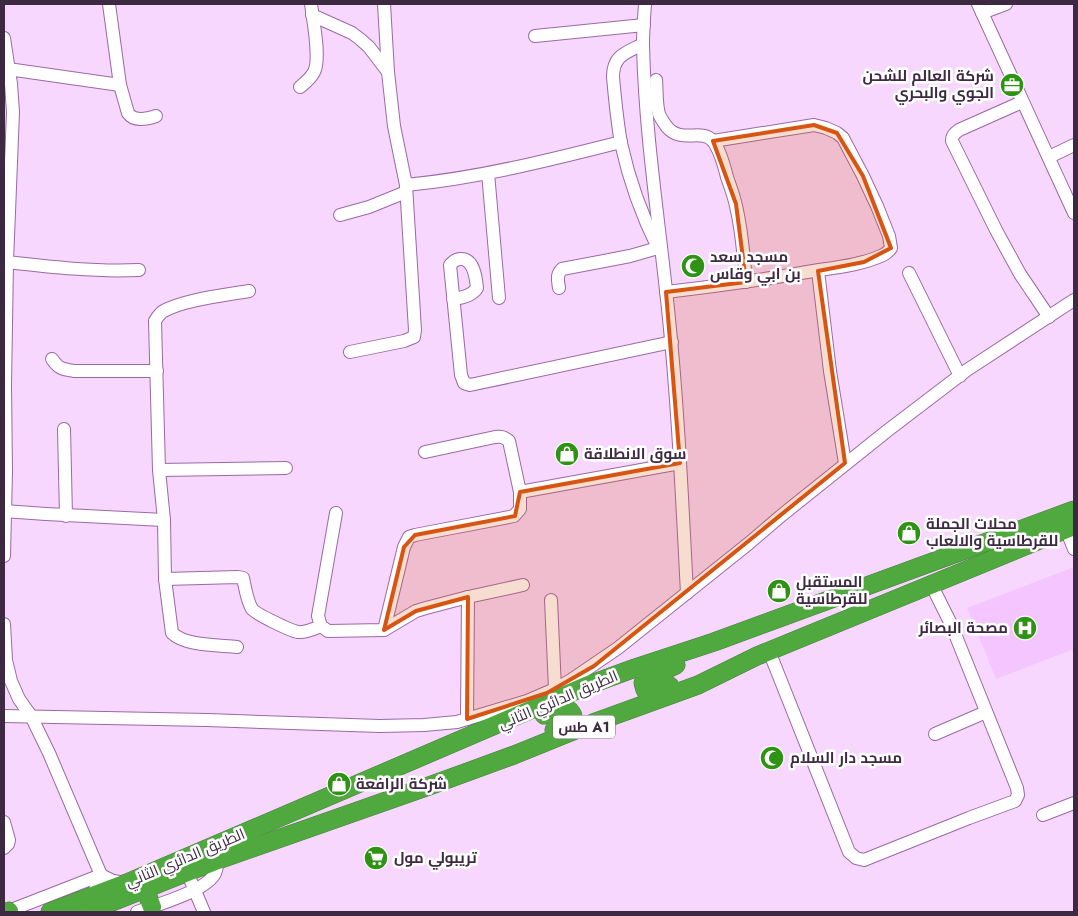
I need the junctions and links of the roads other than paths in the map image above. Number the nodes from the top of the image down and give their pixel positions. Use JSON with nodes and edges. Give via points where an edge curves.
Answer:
{"nodes":[{"id":1,"x":109,"y":4,"type":"edge"},
{"id":2,"x":384,"y":4,"type":"edge"},
{"id":3,"x":645,"y":4,"type":"edge"},
{"id":4,"x":1006,"y":4,"type":"edge"},
{"id":5,"x":312,"y":9,"type":"edge"},
{"id":6,"x":980,"y":9,"type":"edge"},
{"id":7,"x":644,"y":25,"type":"junction"},
{"id":8,"x":535,"y":36,"type":"dead end"},
{"id":9,"x":4,"y":38,"type":"edge"},
{"id":10,"x":643,"y":44,"type":"junction"},
{"id":11,"x":8,"y":69,"type":"junction"},
{"id":12,"x":388,"y":72,"type":"junction"},
{"id":13,"x":656,"y":80,"type":"dead end"},
{"id":14,"x":120,"y":85,"type":"junction"},
{"id":15,"x":300,"y":87,"type":"dead end"},
{"id":16,"x":1022,"y":102,"type":"junction"},
{"id":17,"x":156,"y":116,"type":"dead end"},
{"id":18,"x":713,"y":141,"type":"junction"},
{"id":19,"x":621,"y":142,"type":"junction"},
{"id":20,"x":1074,"y":145,"type":"edge"},
{"id":21,"x":1050,"y":158,"type":"junction"},
{"id":22,"x":488,"y":173,"type":"junction"},
{"id":23,"x":6,"y":183,"type":"edge"},
{"id":24,"x":406,"y":188,"type":"junction"},
{"id":25,"x":1074,"y":213,"type":"edge"},
{"id":26,"x":340,"y":215,"type":"dead end"},
{"id":27,"x":660,"y":253,"type":"junction"},
{"id":28,"x":7,"y":262,"type":"junction"},
{"id":29,"x":139,"y":270,"type":"dead end"},
{"id":30,"x":818,"y":271,"type":"junction"},
{"id":31,"x":909,"y":272,"type":"dead end"},
{"id":32,"x":746,"y":282,"type":"junction"},
{"id":33,"x":559,"y":288,"type":"dead end"},
{"id":34,"x":249,"y":291,"type":"dead end"},
{"id":35,"x":666,"y":292,"type":"junction"},
{"id":36,"x":499,"y":298,"type":"dead end"},
{"id":37,"x":453,"y":299,"type":"dead end"},
{"id":38,"x":1074,"y":300,"type":"edge"},
{"id":39,"x":1049,"y":317,"type":"junction"},
{"id":40,"x":672,"y":342,"type":"junction"},
{"id":41,"x":350,"y":352,"type":"dead end"},
{"id":42,"x":52,"y":359,"type":"dead end"},
{"id":43,"x":157,"y":370,"type":"junction"},
{"id":44,"x":960,"y":376,"type":"junction"},
{"id":45,"x":64,"y":429,"type":"dead end"},
{"id":46,"x":4,"y":430,"type":"edge"},
{"id":47,"x":425,"y":452,"type":"dead end"},
{"id":48,"x":680,"y":463,"type":"junction"},
{"id":49,"x":846,"y":463,"type":"junction"},
{"id":50,"x":286,"y":468,"type":"dead end"},
{"id":51,"x":160,"y":470,"type":"junction"},
{"id":52,"x":520,"y":492,"type":"junction"},
{"id":53,"x":1074,"y":510,"type":"edge"},
{"id":54,"x":4,"y":511,"type":"edge"},
{"id":55,"x":336,"y":514,"type":"dead end"},
{"id":56,"x":66,"y":516,"type":"junction"},
{"id":57,"x":164,"y":520,"type":"junction"},
{"id":58,"x":1044,"y":521,"type":"junction"},
{"id":59,"x":1070,"y":527,"type":"edge"},
{"id":60,"x":1074,"y":549,"type":"edge"},
{"id":61,"x":4,"y":556,"type":"edge"},
{"id":62,"x":165,"y":579,"type":"junction"},
{"id":63,"x":523,"y":584,"type":"dead end"},
{"id":64,"x":931,"y":584,"type":"junction"},
{"id":65,"x":687,"y":593,"type":"junction"},
{"id":66,"x":468,"y":597,"type":"junction"},
{"id":67,"x":551,"y":600,"type":"dead end"},
{"id":68,"x":4,"y":624,"type":"edge"},
{"id":69,"x":321,"y":626,"type":"junction"},
{"id":70,"x":384,"y":630,"type":"junction"},
{"id":71,"x":237,"y":647,"type":"dead end"},
{"id":72,"x":763,"y":653,"type":"junction"},
{"id":73,"x":555,"y":689,"type":"junction"},
{"id":74,"x":986,"y":712,"type":"junction"},
{"id":75,"x":4,"y":716,"type":"edge"},
{"id":76,"x":31,"y":716,"type":"junction"},
{"id":77,"x":467,"y":720,"type":"junction"},
{"id":78,"x":935,"y":734,"type":"dead end"},
{"id":79,"x":422,"y":757,"type":"junction"},
{"id":80,"x":429,"y":786,"type":"junction"},
{"id":81,"x":1074,"y":803,"type":"edge"},
{"id":82,"x":1043,"y":815,"type":"dead end"},
{"id":83,"x":4,"y":822,"type":"edge"},
{"id":84,"x":4,"y":848,"type":"edge"},
{"id":85,"x":218,"y":860,"type":"junction"},
{"id":86,"x":187,"y":872,"type":"junction"},
{"id":87,"x":101,"y":875,"type":"junction"},
{"id":88,"x":127,"y":882,"type":"junction"},
{"id":89,"x":145,"y":888,"type":"junction"},
{"id":90,"x":195,"y":890,"type":"junction"},
{"id":91,"x":89,"y":904,"type":"edge"},
{"id":92,"x":144,"y":910,"type":"edge"},
{"id":93,"x":8,"y":912,"type":"edge"},
{"id":94,"x":50,"y":912,"type":"edge"},
{"id":95,"x":204,"y":912,"type":"edge"}],
"edges":[{"from":1,"to":14,"type":"street"},
{"from":2,"to":12,"type":"street"},
{"from":3,"to":7,"type":"street"},
{"from":4,"to":6,"type":"street"},
{"from":5,"to":12,"type":"street","via":[[360,39]]},
{"from":5,"to":15,"type":"street","via":[[317,66],[313,75]]},
{"from":6,"to":16,"type":"street"},
{"from":7,"to":8,"type":"street"},
{"from":7,"to":10,"type":"street"},
{"from":9,"to":11,"type":"street"},
{"from":10,"to":19,"type":"street","via":[[622,55],[613,67]]},
{"from":10,"to":27,"type":"street"},
{"from":11,"to":14,"type":"street"},
{"from":11,"to":23,"type":"street","via":[[13,112]]},
{"from":12,"to":24,"type":"street"},
{"from":13,"to":18,"type":"street","via":[[659,114],[671,132],[704,136]]},
{"from":14,"to":17,"type":"street","via":[[131,117]]},
{"from":16,"to":21,"type":"street"},
{"from":16,"to":39,"type":"street","via":[[959,130],[952,141],[1020,274]]},
{"from":18,"to":30,"type":"street","via":[[814,125],[843,138],[877,206],[891,248],[882,256],[864,262]]},
{"from":18,"to":32,"type":"street","via":[[736,204]]},
{"from":19,"to":22,"type":"street"},
{"from":19,"to":27,"type":"street","via":[[640,208]]},
{"from":20,"to":21,"type":"street"},
{"from":21,"to":25,"type":"street"},
{"from":22,"to":24,"type":"street"},
{"from":22,"to":36,"type":"street"},
{"from":23,"to":28,"type":"street"},
{"from":24,"to":26,"type":"street","via":[[382,202]]},
{"from":24,"to":41,"type":"street","via":[[414,337]]},
{"from":27,"to":33,"type":"street","via":[[562,269],[557,276]]},
{"from":27,"to":35,"type":"street"},
{"from":28,"to":29,"type":"street","via":[[87,270]]},
{"from":28,"to":46,"type":"street"},
{"from":30,"to":32,"type":"street"},
{"from":30,"to":49,"type":"street","via":[[830,371]]},
{"from":31,"to":44,"type":"street"},
{"from":32,"to":35,"type":"street"},
{"from":34,"to":43,"type":"street","via":[[182,304],[160,313],[155,321]]},
{"from":35,"to":40,"type":"street"},
{"from":37,"to":40,"type":"street","via":[[461,376],[470,385]]},
{"from":38,"to":39,"type":"street"},
{"from":39,"to":44,"type":"street"},
{"from":40,"to":48,"type":"street"},
{"from":42,"to":43,"type":"street","via":[[62,369],[74,371]]},
{"from":43,"to":51,"type":"street"},
{"from":44,"to":49,"type":"street"},
{"from":45,"to":56,"type":"street"},
{"from":46,"to":54,"type":"street"},
{"from":47,"to":52,"type":"street","via":[[495,437],[506,438]]},
{"from":48,"to":52,"type":"street"},
{"from":48,"to":65,"type":"street"},
{"from":49,"to":65,"type":"street"},
{"from":50,"to":51,"type":"street"},
{"from":51,"to":57,"type":"street"},
{"from":52,"to":70,"type":"street","via":[[520,508],[514,516],[415,534],[409,538]]},
{"from":53,"to":58,"type":"highway","name":"الطريق الدائري الثاني","number":"طس A1"},
{"from":54,"to":56,"type":"street"},
{"from":54,"to":61,"type":"street"},
{"from":55,"to":69,"type":"street","via":[[318,616]]},
{"from":56,"to":57,"type":"street"},
{"from":57,"to":62,"type":"street"},
{"from":58,"to":72,"type":"highway","via":[[954,559],[687,659],[645,679],[643,685],[650,692]]},
{"from":58,"to":79,"type":"highway","name":"الطريق الدائري الثاني","number":"طس A1","via":[[594,683]]},
{"from":59,"to":60,"type":"street"},
{"from":59,"to":64,"type":"highway","name":"الطريق الدائري الثاني","number":"طس A1"},
{"from":62,"to":69,"type":"street","via":[[243,578],[251,607],[256,613],[300,633]]},
{"from":62,"to":71,"type":"street","via":[[172,633],[176,638]]},
{"from":63,"to":66,"type":"street"},
{"from":64,"to":72,"type":"highway","name":"الطريق الدائري الثاني","number":"طس A1"},
{"from":64,"to":74,"type":"street"},
{"from":65,"to":73,"type":"street","via":[[612,652]]},
{"from":66,"to":70,"type":"street","via":[[416,612]]},
{"from":66,"to":77,"type":"street"},
{"from":67,"to":73,"type":"street"},
{"from":68,"to":76,"type":"street","via":[[9,676]]},
{"from":69,"to":70,"type":"street","via":[[328,631]]},
{"from":72,"to":74,"type":"street","via":[[849,852],[856,858],[864,860],[1015,801],[1017,788]]},
{"from":72,"to":80,"type":"highway","name":"الطريق الدائري الثاني","number":"طس A1","via":[[698,685]]},
{"from":73,"to":77,"type":"street","via":[[526,702]]},
{"from":74,"to":78,"type":"street"},
{"from":75,"to":76,"type":"street"},
{"from":76,"to":77,"type":"street","via":[[380,726],[446,724]]},
{"from":76,"to":87,"type":"street"},
{"from":79,"to":80,"type":"highway","via":[[451,751],[561,709],[566,708],[572,714],[569,724],[463,767]]},
{"from":79,"to":88,"type":"highway","name":"الطريق الدائري الثاني","number":"طس A1"},
{"from":80,"to":85,"type":"highway","name":"الطريق الدائري الثاني","number":"طس A1"},
{"from":81,"to":82,"type":"street"},
{"from":83,"to":84,"type":"street","via":[[9,840]]},
{"from":85,"to":86,"type":"highway","name":"الطريق الدائري الثاني","number":"طس A1"},
{"from":85,"to":90,"type":"street","via":[[214,875]]},
{"from":86,"to":89,"type":"highway","name":"الطريق الدائري الثاني","number":"طس A1"},
{"from":86,"to":90,"type":"street"},
{"from":87,"to":88,"type":"street"},
{"from":87,"to":91,"type":"street"},
{"from":87,"to":93,"type":"street"},
{"from":88,"to":91,"type":"highway","name":"الطريق الدائري الثاني","number":"طس A1"},
{"from":89,"to":91,"type":"highway","name":"الطريق الدائري الثاني","number":"طس A1"},
{"from":89,"to":92,"type":"highway"},
{"from":90,"to":92,"type":"street"},
{"from":90,"to":95,"type":"street"},
{"from":91,"to":94,"type":"highway","name":"الطريق الدائري الثاني","number":"طس A1"}]}
